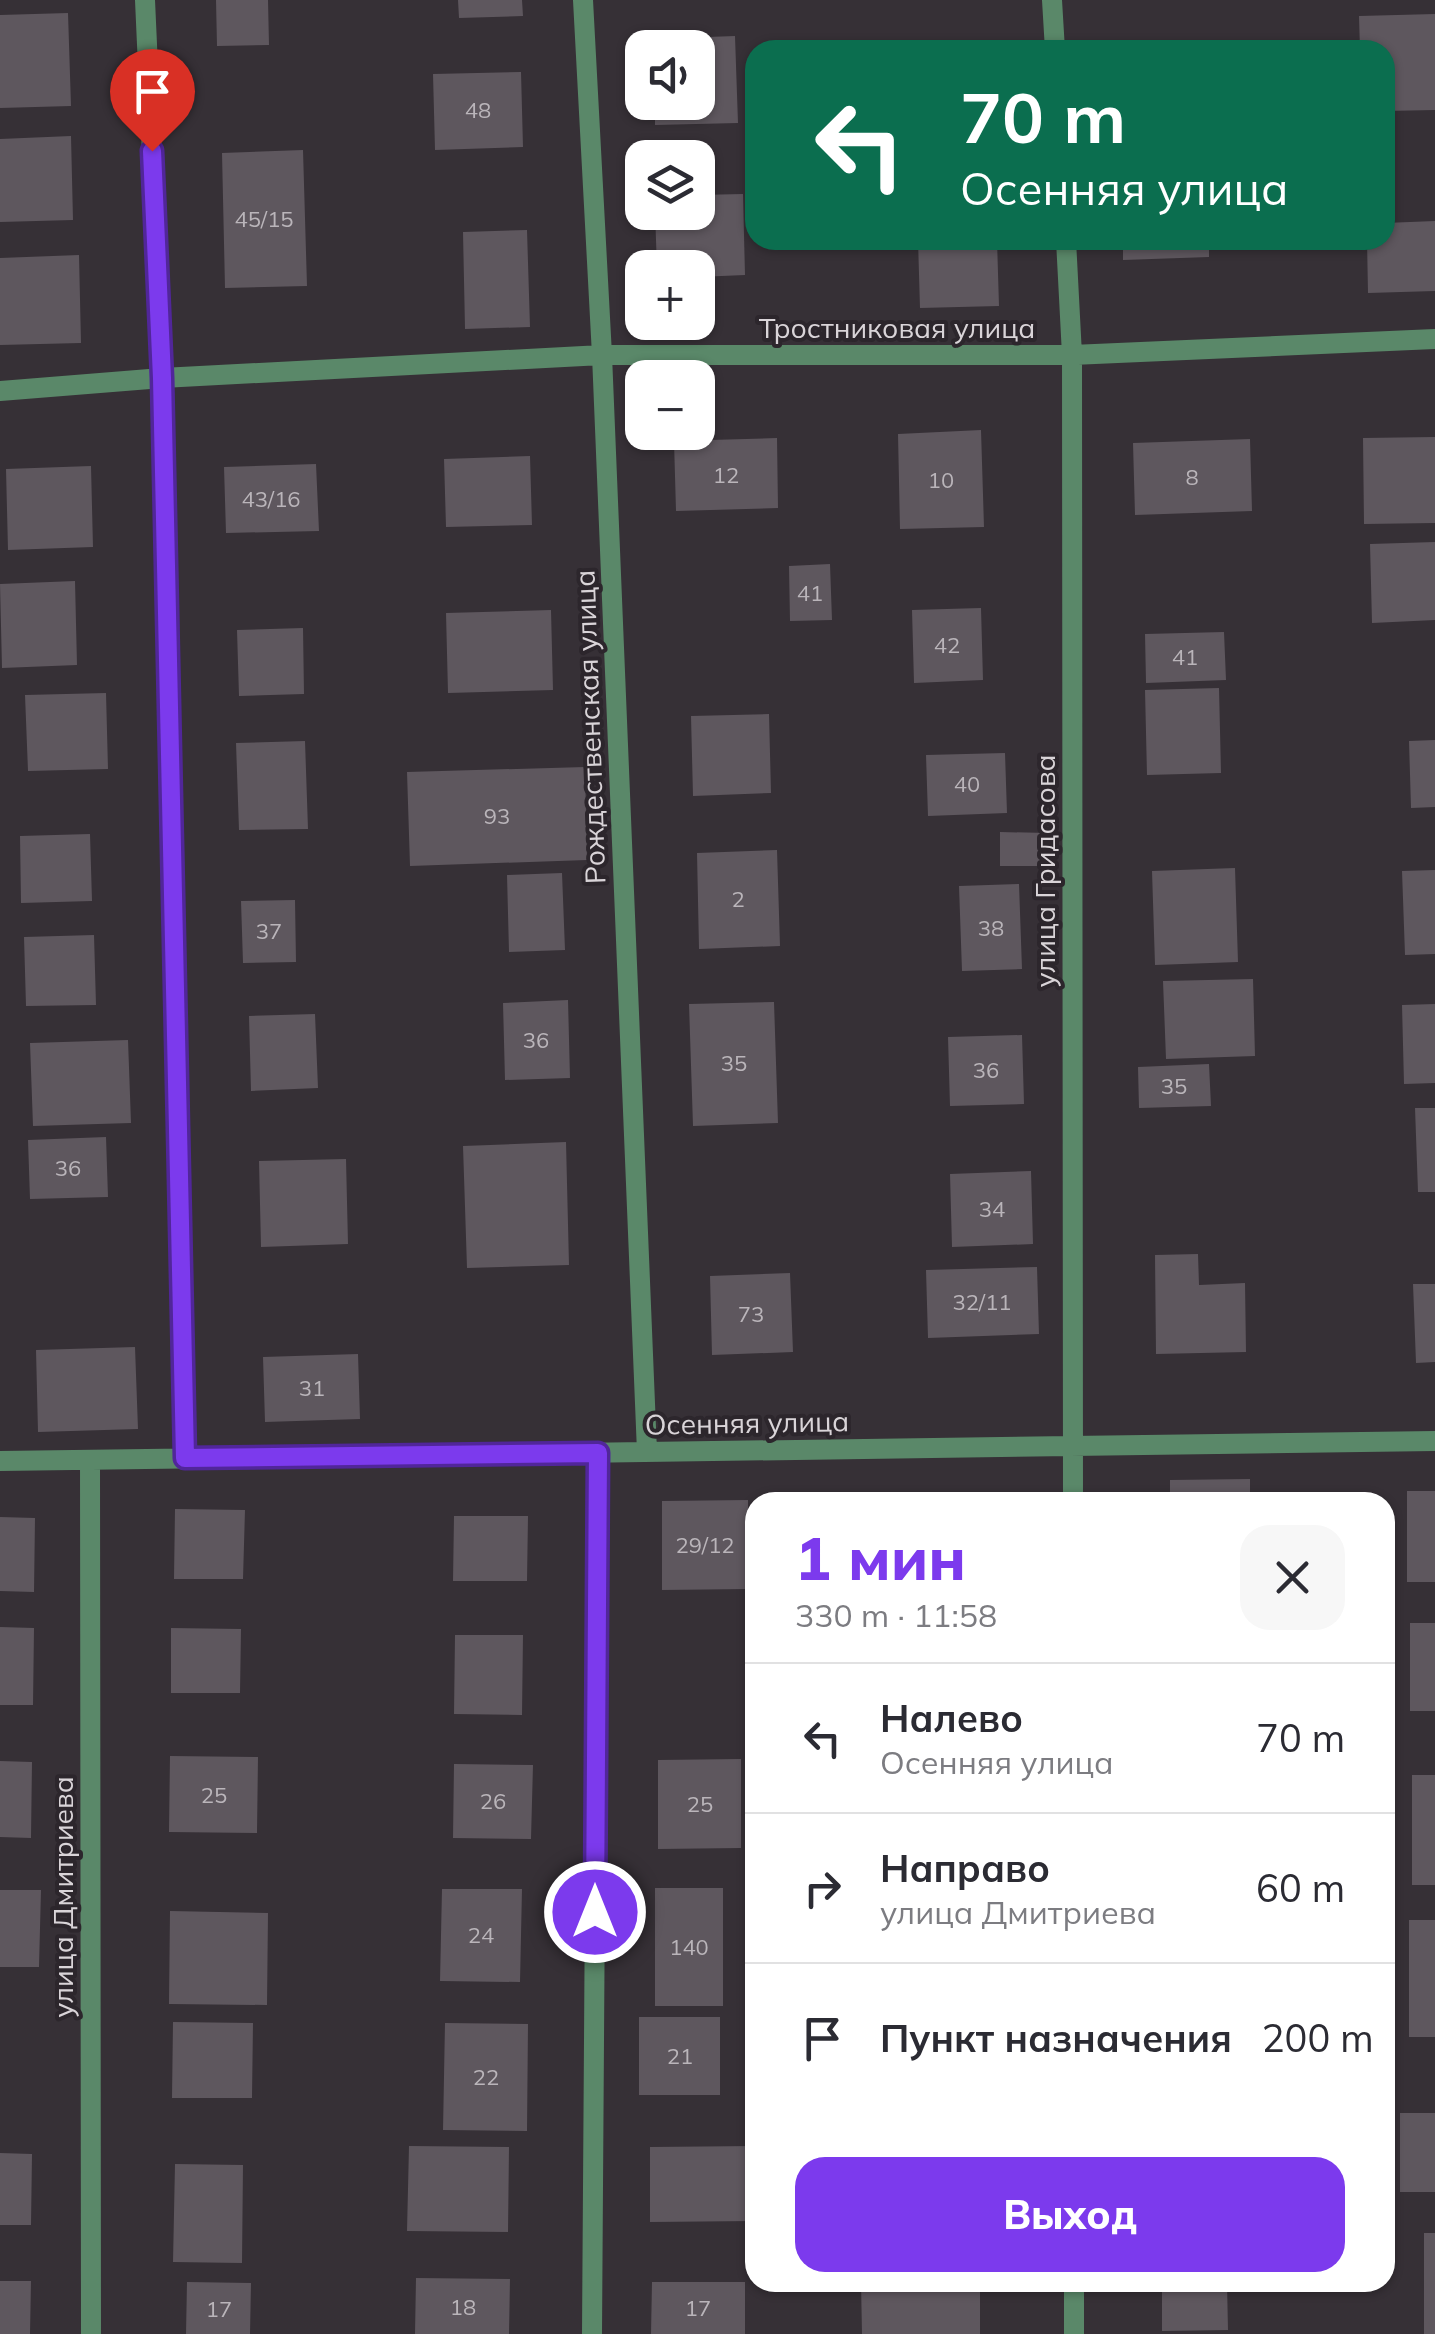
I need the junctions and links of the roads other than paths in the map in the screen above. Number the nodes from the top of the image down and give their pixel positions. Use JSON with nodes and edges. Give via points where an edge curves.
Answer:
{"nodes":[{"id":1,"x":144,"y":0,"type":"edge"},
{"id":2,"x":584,"y":0,"type":"edge"},
{"id":3,"x":1052,"y":0,"type":"edge"},
{"id":4,"x":1054,"y":40,"type":"edge"},
{"id":5,"x":1067,"y":250,"type":"edge"},
{"id":6,"x":1435,"y":338,"type":"edge"},
{"id":7,"x":1072,"y":355,"type":"junction"},
{"id":8,"x":602,"y":356,"type":"junction"},
{"id":9,"x":162,"y":378,"type":"junction"},
{"id":10,"x":0,"y":391,"type":"edge"},
{"id":11,"x":1435,"y":1441,"type":"edge"},
{"id":12,"x":1073,"y":1446,"type":"junction"},
{"id":13,"x":646,"y":1452,"type":"junction"},
{"id":14,"x":598,"y":1453,"type":"junction"},
{"id":15,"x":185,"y":1458,"type":"junction"},
{"id":16,"x":90,"y":1460,"type":"junction"},
{"id":17,"x":0,"y":1461,"type":"edge"},
{"id":18,"x":1074,"y":1492,"type":"edge"},
{"id":19,"x":1074,"y":2292,"type":"edge"},
{"id":20,"x":90,"y":2334,"type":"edge"},
{"id":21,"x":592,"y":2334,"type":"edge"},
{"id":22,"x":1074,"y":2334,"type":"edge"}],
"edges":[{"from":1,"to":9,"type":"street"},
{"from":2,"to":8,"type":"street","name":"Рождественская улица"},
{"from":3,"to":4,"type":"street"},
{"from":5,"to":7,"type":"street","name":"улица Гридасова"},
{"from":6,"to":7,"type":"street","name":"Тростниковая улица"},
{"from":7,"to":8,"type":"street","name":"Тростниковая улица"},
{"from":7,"to":12,"type":"street","name":"улица Гридасова"},
{"from":8,"to":9,"type":"street","name":"Тростниковая улица"},
{"from":8,"to":13,"type":"street","name":"Рождественская улица"},
{"from":9,"to":10,"type":"street","name":"Тростниковая улица"},
{"from":9,"to":15,"type":"street"},
{"from":11,"to":12,"type":"street","name":"Осенняя улица"},
{"from":12,"to":13,"type":"street","name":"Осенняя улица"},
{"from":12,"to":18,"type":"street","name":"улица Гридасова"},
{"from":13,"to":14,"type":"street","name":"Осенняя улица"},
{"from":14,"to":15,"type":"street","name":"Осенняя улица"},
{"from":14,"to":21,"type":"street"},
{"from":15,"to":16,"type":"street","name":"Осенняя улица"},
{"from":16,"to":17,"type":"street","name":"Осенняя улица"},
{"from":16,"to":20,"type":"street","name":"улица Дмитриева"},
{"from":19,"to":22,"type":"street"}]}
